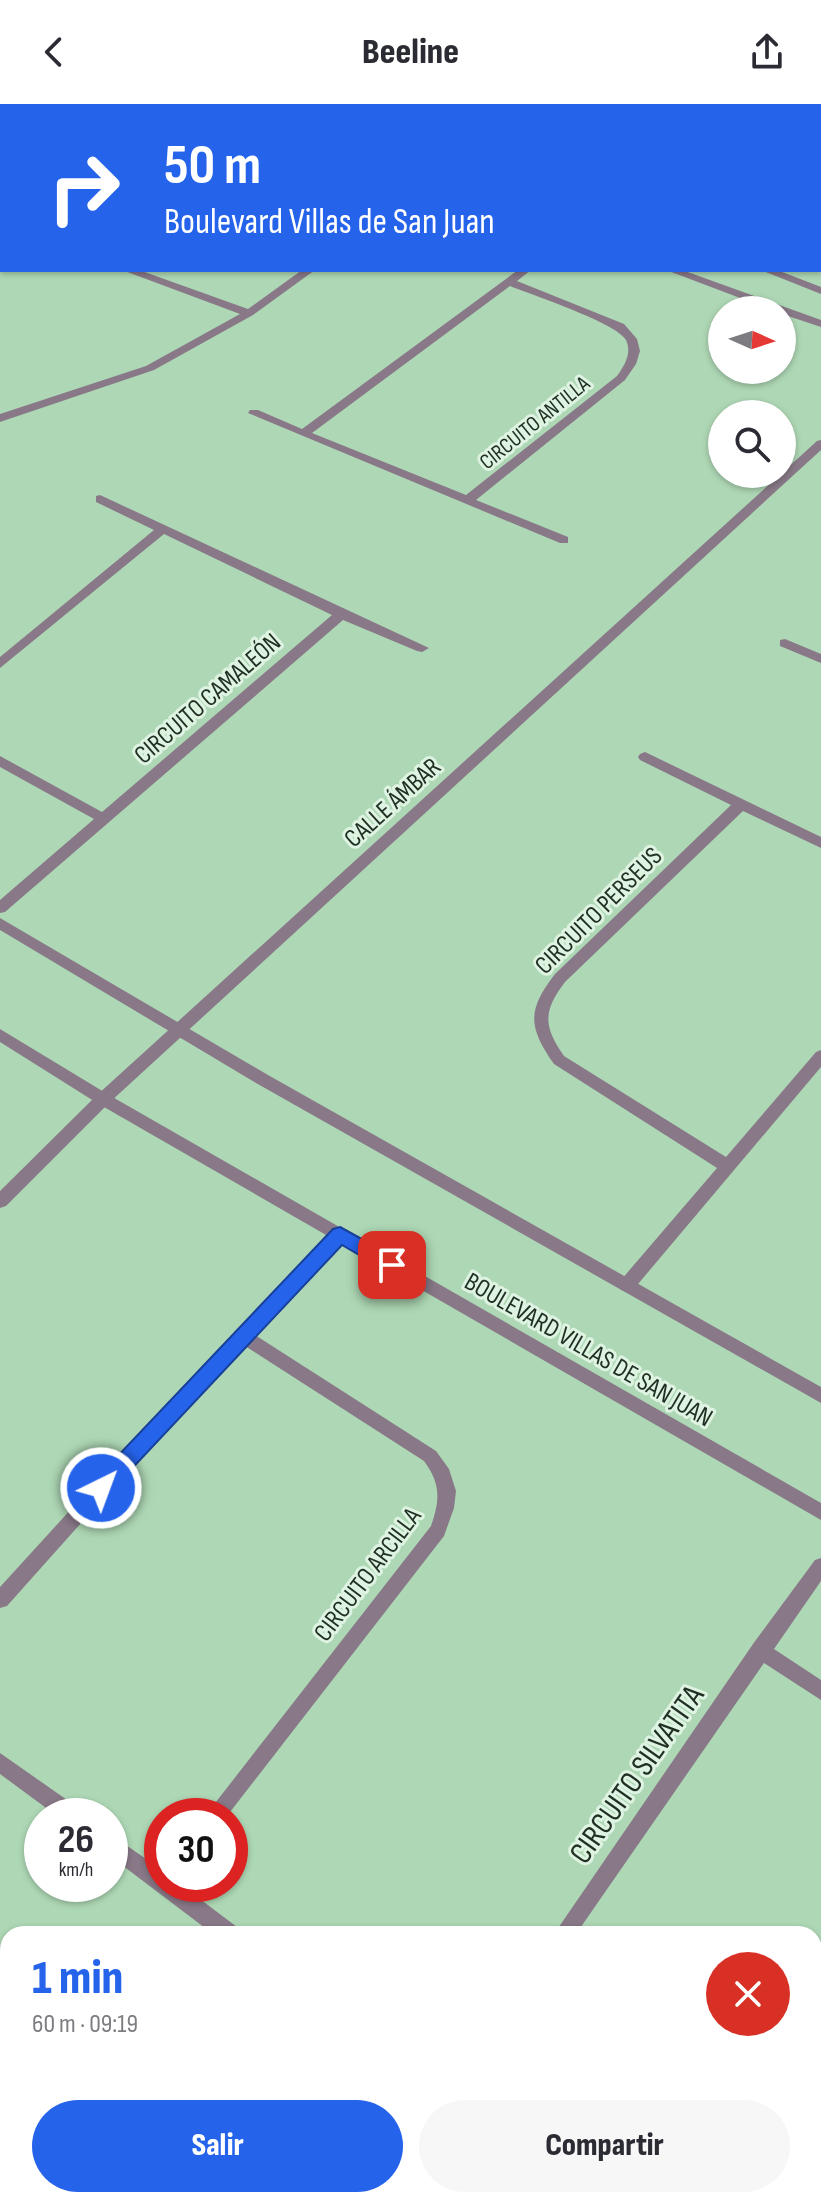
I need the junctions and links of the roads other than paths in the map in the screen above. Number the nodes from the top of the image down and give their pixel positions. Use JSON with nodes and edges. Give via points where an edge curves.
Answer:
{"nodes":[{"id":1,"x":134,"y":272,"type":"edge"},
{"id":2,"x":306,"y":272,"type":"edge"},
{"id":3,"x":522,"y":272,"type":"edge"},
{"id":4,"x":678,"y":272,"type":"edge"},
{"id":5,"x":772,"y":272,"type":"edge"},
{"id":6,"x":510,"y":282,"type":"junction"},
{"id":7,"x":821,"y":291,"type":"edge"},
{"id":8,"x":249,"y":313,"type":"junction"},
{"id":9,"x":821,"y":324,"type":"edge"},
{"id":10,"x":254,"y":413,"type":"dead end"},
{"id":11,"x":0,"y":418,"type":"edge"},
{"id":12,"x":304,"y":433,"type":"junction"},
{"id":13,"x":821,"y":444,"type":"edge"},
{"id":14,"x":100,"y":499,"type":"dead end"},
{"id":15,"x":468,"y":500,"type":"junction"},
{"id":16,"x":164,"y":528,"type":"junction"},
{"id":17,"x":564,"y":540,"type":"dead end"},
{"id":18,"x":341,"y":614,"type":"junction"},
{"id":19,"x":785,"y":643,"type":"dead end"},
{"id":20,"x":422,"y":648,"type":"dead end"},
{"id":21,"x":821,"y":659,"type":"edge"},
{"id":22,"x":0,"y":664,"type":"edge"},
{"id":23,"x":645,"y":757,"type":"dead end"},
{"id":24,"x":0,"y":761,"type":"edge"},
{"id":25,"x":741,"y":804,"type":"junction"},
{"id":26,"x":104,"y":819,"type":"junction"},
{"id":27,"x":821,"y":843,"type":"edge"},
{"id":28,"x":0,"y":908,"type":"edge"},
{"id":29,"x":0,"y":923,"type":"edge"},
{"id":30,"x":180,"y":1029,"type":"junction"},
{"id":31,"x":0,"y":1035,"type":"edge"},
{"id":32,"x":821,"y":1056,"type":"edge"},
{"id":33,"x":103,"y":1099,"type":"junction"},
{"id":34,"x":728,"y":1167,"type":"junction"},
{"id":35,"x":0,"y":1201,"type":"edge"},
{"id":36,"x":340,"y":1235,"type":"junction"},
{"id":37,"x":627,"y":1285,"type":"junction"},
{"id":38,"x":243,"y":1336,"type":"junction"},
{"id":39,"x":821,"y":1396,"type":"edge"},
{"id":40,"x":821,"y":1512,"type":"edge"},
{"id":41,"x":821,"y":1566,"type":"edge"},
{"id":42,"x":0,"y":1600,"type":"edge"},
{"id":43,"x":760,"y":1650,"type":"junction"},
{"id":44,"x":821,"y":1691,"type":"edge"},
{"id":45,"x":0,"y":1762,"type":"edge"},
{"id":46,"x":49,"y":1798,"type":"edge"},
{"id":47,"x":229,"y":1798,"type":"edge"},
{"id":48,"x":188,"y":1902,"type":"edge"},
{"id":49,"x":219,"y":1926,"type":"edge"},
{"id":50,"x":570,"y":1926,"type":"edge"}],
"edges":[{"from":1,"to":8,"type":"street"},
{"from":2,"to":8,"type":"street"},
{"from":3,"to":6,"type":"street"},
{"from":4,"to":9,"type":"street"},
{"from":5,"to":7,"type":"street"},
{"from":6,"to":12,"type":"street"},
{"from":6,"to":15,"type":"street","name":"CIRCUITO ANTILLA","via":[[620,326],[633,337],[636,351],[621,378]]},
{"from":8,"to":11,"type":"street","via":[[150,368]]},
{"from":10,"to":12,"type":"street","name":"CIRCUITO ANTILLA"},
{"from":12,"to":15,"type":"street","name":"CIRCUITO ANTILLA"},
{"from":13,"to":30,"type":"street","name":"CALLE ÁMBAR"},
{"from":14,"to":16,"type":"street"},
{"from":15,"to":17,"type":"street"},
{"from":16,"to":18,"type":"street"},
{"from":16,"to":22,"type":"street"},
{"from":18,"to":20,"type":"street"},
{"from":18,"to":26,"type":"street","name":"CIRCUITO CAMALEÓN"},
{"from":19,"to":21,"type":"street"},
{"from":23,"to":25,"type":"street"},
{"from":24,"to":26,"type":"street"},
{"from":25,"to":27,"type":"street"},
{"from":25,"to":34,"type":"street","name":"CIRCUITO PERSEUS","via":[[560,978],[539,1016],[542,1038],[559,1060]]},
{"from":26,"to":28,"type":"street","name":"CIRCUITO CAMALEÓN"},
{"from":29,"to":30,"type":"street"},
{"from":30,"to":33,"type":"street","name":"CALLE ÁMBAR"},
{"from":30,"to":37,"type":"street"},
{"from":31,"to":33,"type":"street","name":"BOULEVARD VILLAS DE SAN JUAN"},
{"from":32,"to":34,"type":"street"},
{"from":33,"to":35,"type":"street","name":"CALLE ÁMBAR"},
{"from":33,"to":36,"type":"street","name":"BOULEVARD VILLAS DE SAN JUAN"},
{"from":34,"to":37,"type":"street"},
{"from":36,"to":38,"type":"street"},
{"from":36,"to":40,"type":"street","name":"BOULEVARD VILLAS DE SAN JUAN"},
{"from":37,"to":39,"type":"street"},
{"from":38,"to":42,"type":"street"},
{"from":38,"to":47,"type":"street","name":"CIRCUITO ARCILLA","via":[[430,1456],[446,1475],[449,1501],[438,1530]]},
{"from":41,"to":43,"type":"street","name":"CIRCUITO SILVATITA"},
{"from":43,"to":44,"type":"street"},
{"from":43,"to":50,"type":"street","name":"CIRCUITO SILVATITA"},
{"from":45,"to":46,"type":"street"},
{"from":48,"to":49,"type":"street"}]}
